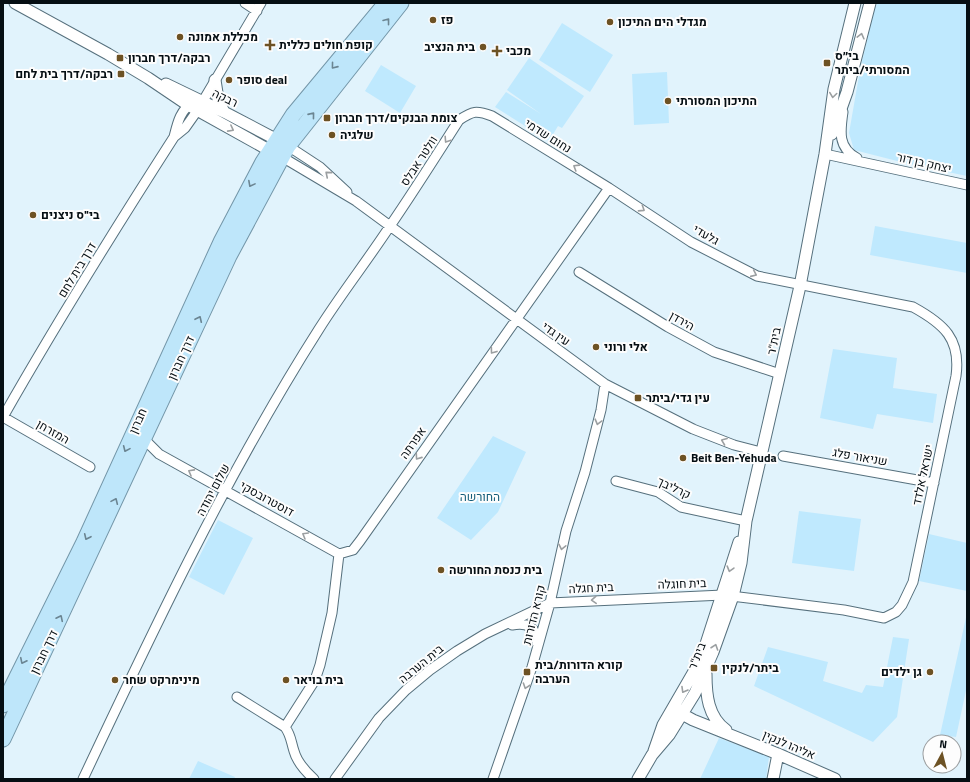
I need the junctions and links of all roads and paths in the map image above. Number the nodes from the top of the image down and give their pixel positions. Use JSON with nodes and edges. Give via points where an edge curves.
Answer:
{"nodes":[{"id":1,"x":15,"y":3,"type":"edge"},
{"id":2,"x":245,"y":3,"type":"edge"},
{"id":3,"x":386,"y":3,"type":"edge"},
{"id":4,"x":401,"y":3,"type":"edge"},
{"id":5,"x":856,"y":3,"type":"edge"},
{"id":6,"x":870,"y":4,"type":"edge"},
{"id":7,"x":259,"y":7,"type":"edge"},
{"id":8,"x":148,"y":78,"type":"junction"},
{"id":9,"x":216,"y":80,"type":"junction"},
{"id":10,"x":844,"y":102,"type":"junction"},
{"id":11,"x":196,"y":106,"type":"junction"},
{"id":12,"x":224,"y":112,"type":"junction"},
{"id":13,"x":473,"y":112,"type":"joint"},
{"id":14,"x":843,"y":146,"type":"joint"},
{"id":15,"x":279,"y":148,"type":"junction"},
{"id":16,"x":825,"y":154,"type":"junction"},
{"id":17,"x":876,"y":164,"type":"junction"},
{"id":18,"x":967,"y":185,"type":"edge"},
{"id":19,"x":609,"y":188,"type":"junction"},
{"id":20,"x":356,"y":201,"type":"junction"},
{"id":21,"x":389,"y":227,"type":"junction"},
{"id":22,"x":580,"y":272,"type":"dead end"},
{"id":23,"x":800,"y":286,"type":"junction"},
{"id":24,"x":516,"y":320,"type":"junction"},
{"id":25,"x":780,"y":374,"type":"junction"},
{"id":26,"x":605,"y":384,"type":"junction"},
{"id":27,"x":3,"y":417,"type":"edge"},
{"id":28,"x":144,"y":439,"type":"junction"},
{"id":29,"x":761,"y":452,"type":"junction"},
{"id":30,"x":782,"y":456,"type":"dead end"},
{"id":31,"x":90,"y":467,"type":"dead end"},
{"id":32,"x":616,"y":481,"type":"dead end"},
{"id":33,"x":934,"y":483,"type":"junction"},
{"id":34,"x":225,"y":490,"type":"junction"},
{"id":35,"x":745,"y":527,"type":"junction"},
{"id":36,"x":339,"y":554,"type":"junction"},
{"id":37,"x":728,"y":595,"type":"junction"},
{"id":38,"x":633,"y":598,"type":"joint"},
{"id":39,"x":550,"y":603,"type":"junction"},
{"id":40,"x":497,"y":629,"type":"junction"},
{"id":41,"x":537,"y":651,"type":"junction"},
{"id":42,"x":706,"y":671,"type":"junction"},
{"id":43,"x":8,"y":686,"type":"edge"},
{"id":44,"x":237,"y":697,"type":"dead end"},
{"id":45,"x":681,"y":709,"type":"junction"},
{"id":46,"x":6,"y":711,"type":"edge"},
{"id":47,"x":285,"y":727,"type":"junction"},
{"id":48,"x":732,"y":736,"type":"junction"},
{"id":49,"x":3,"y":739,"type":"edge"},
{"id":50,"x":778,"y":754,"type":"junction"},
{"id":51,"x":84,"y":779,"type":"edge"},
{"id":52,"x":314,"y":779,"type":"edge"},
{"id":53,"x":335,"y":779,"type":"edge"},
{"id":54,"x":493,"y":779,"type":"edge"},
{"id":55,"x":638,"y":779,"type":"edge"},
{"id":56,"x":773,"y":779,"type":"edge"},
{"id":57,"x":835,"y":779,"type":"edge"}],
"edges":[{"from":1,"to":8,"type":"street","name":"רבקה"},
{"from":2,"to":7,"type":"street"},
{"from":3,"to":15,"type":"highway","name":"דרך חברון","one_way":true,"via":[[293,115]]},
{"from":15,"to":4,"type":"highway","name":"דרך חברון","one_way":true},
{"from":5,"to":16,"type":"street","name":"בית\"ר","one_way":true,"via":[[834,89]]},
{"from":10,"to":6,"type":"street","name":"בית\"ר","one_way":true},
{"from":7,"to":9,"type":"street","name":"דרך בית לחם"},
{"from":8,"to":11,"type":"street","name":"רבקה"},
{"from":8,"to":11,"type":"street","name":"רבקה"},
{"from":9,"to":11,"type":"street","name":"דרך בית לחם"},
{"from":9,"to":12,"type":"street","via":[[218,98]]},
{"from":10,"to":14,"type":"street","name":"בית\"ר","via":[[841,122]]},
{"from":10,"to":16,"type":"street","name":"בית\"ר"},
{"from":11,"to":12,"type":"street","name":"רבקה"},
{"from":11,"to":15,"type":"street","name":"רבקה","one_way":true},
{"from":11,"to":27,"type":"street","name":"דרך בית לחם","via":[[180,116],[174,137],[40,352]]},
{"from":12,"to":15,"type":"street","name":"רבקה"},
{"from":19,"to":13,"type":"street","name":"נחום שדמי","one_way":true,"via":[[492,116]]},
{"from":13,"to":21,"type":"street","name":"וולטר אבלס","one_way":true,"via":[[459,120]]},
{"from":14,"to":17,"type":"street","name":"יצחק בן דור","via":[[857,158]]},
{"from":15,"to":20,"type":"street","name":"עין גדי"},
{"from":20,"to":15,"type":"street","name":"עין גדי","one_way":true,"via":[[320,167]]},
{"from":28,"to":15,"type":"highway","name":"דרך חברון","one_way":true},
{"from":15,"to":43,"type":"highway","name":"חברון","one_way":true,"via":[[221,242],[84,542]]},
{"from":16,"to":17,"type":"street","name":"יצחק בן דור"},
{"from":16,"to":23,"type":"street","name":"בית\"ר"},
{"from":17,"to":18,"type":"street","name":"יצחק בן דור"},
{"from":19,"to":23,"type":"street","name":"גלעדי","one_way":true,"via":[[691,242],[716,255],[758,276]]},
{"from":19,"to":24,"type":"street","name":"אפרתה"},
{"from":20,"to":21,"type":"street","name":"עין גדי"},
{"from":21,"to":24,"type":"street","name":"עין גדי"},
{"from":21,"to":34,"type":"street","name":"שלום יהודה","via":[[318,330]]},
{"from":22,"to":25,"type":"street","name":"הירדן","via":[[668,327],[714,352]]},
{"from":23,"to":25,"type":"street","name":"בית\"ר"},
{"from":23,"to":33,"type":"street","name":"ישראל אלדד","via":[[913,307],[936,320],[950,335],[958,366]]},
{"from":24,"to":26,"type":"street","name":"עין גדי"},
{"from":24,"to":36,"type":"street","name":"אפרתה","one_way":true,"via":[[360,541],[353,550]]},
{"from":25,"to":29,"type":"street","name":"בית\"ר"},
{"from":29,"to":26,"type":"street","name":"עין גדי","one_way":true,"via":[[692,429]]},
{"from":26,"to":39,"type":"street","name":"קורא הדורות","one_way":true,"via":[[601,410],[566,531]]},
{"from":27,"to":31,"type":"street","name":"המזרחן"},
{"from":34,"to":28,"type":"street","name":"דוסטרובסקי","one_way":true,"via":[[159,454]]},
{"from":46,"to":28,"type":"highway","name":"דרך חברון","one_way":true},
{"from":29,"to":35,"type":"street","name":"בית\"ר"},
{"from":30,"to":33,"type":"street","name":"שניאור פלג"},
{"from":32,"to":35,"type":"street","name":"קרליבך","via":[[658,492],[681,507]]},
{"from":33,"to":37,"type":"street","name":"ישראל אלדד","via":[[913,582],[906,599],[896,612],[884,618],[837,609]]},
{"from":36,"to":34,"type":"street","name":"דוסטרובסקי","one_way":true},
{"from":34,"to":51,"type":"street","name":"שלום יהודה"},
{"from":35,"to":37,"type":"street","name":"בית\"ר","via":[[736,548]]},
{"from":36,"to":47,"type":"street","via":[[332,613],[320,665],[315,680]]},
{"from":37,"to":38,"type":"street","name":"בית חוגלה"},
{"from":42,"to":37,"type":"street","name":"בית\"ר","one_way":true},
{"from":37,"to":45,"type":"street","name":"בית\"ר","one_way":true},
{"from":38,"to":39,"type":"street","name":"בית חגלה","one_way":true},
{"from":39,"to":40,"type":"street","name":"בית הערבה"},
{"from":39,"to":41,"type":"street","name":"קורא הדורות"},
{"from":40,"to":41,"type":"street","via":[[514,624],[528,624],[536,633]]},
{"from":40,"to":53,"type":"street","name":"בית הערבה","via":[[456,651],[406,690],[370,729]]},
{"from":41,"to":54,"type":"street","name":"קורא הדורות","one_way":true},
{"from":42,"to":45,"type":"street","name":"בית\"ר"},
{"from":42,"to":48,"type":"street","via":[[706,689],[713,716]]},
{"from":43,"to":46,"type":"highway","name":"חברון"},
{"from":44,"to":47,"type":"street"},
{"from":45,"to":48,"type":"street","name":"אליהו לנקין"},
{"from":45,"to":55,"type":"street","name":"בית\"ר","via":[[659,735],[652,755]]},
{"from":46,"to":49,"type":"highway","name":"דרך חברון"},
{"from":47,"to":52,"type":"street","via":[[290,734],[294,753],[300,764]]},
{"from":48,"to":50,"type":"street","name":"אליהו לנקין"},
{"from":50,"to":56,"type":"street"},
{"from":50,"to":57,"type":"street","name":"אליהו לנקין"}]}
